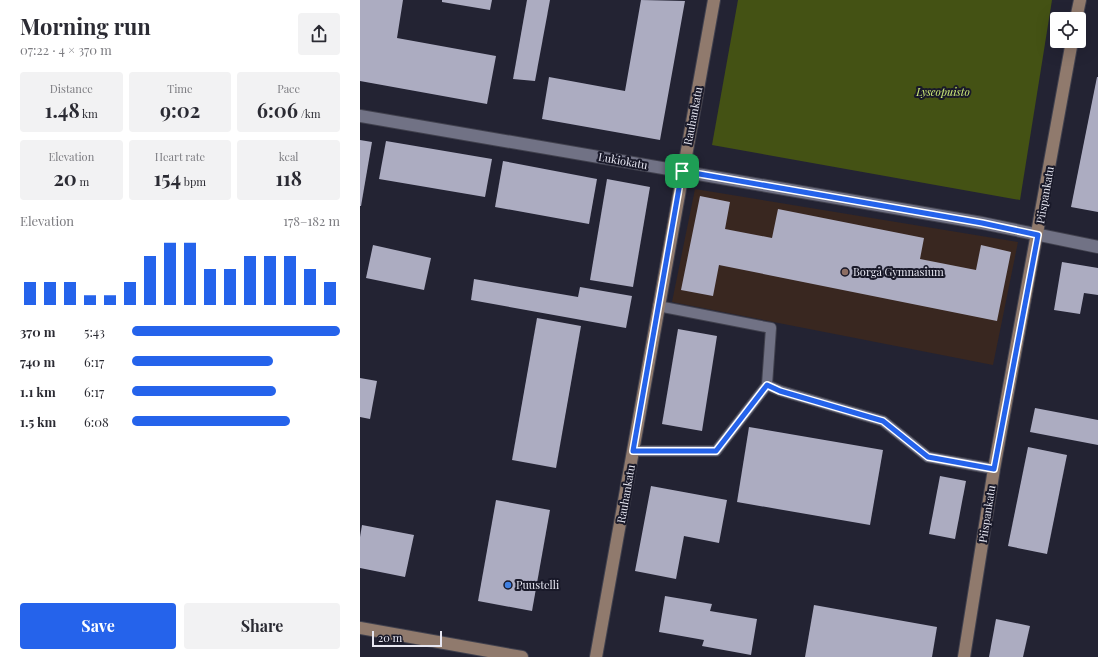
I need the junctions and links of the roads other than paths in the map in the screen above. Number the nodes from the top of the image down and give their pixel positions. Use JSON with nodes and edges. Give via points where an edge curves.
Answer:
{"nodes":[{"id":1,"x":714,"y":0,"type":"edge"},
{"id":2,"x":1080,"y":0,"type":"edge"},
{"id":3,"x":1077,"y":12,"type":"edge"},
{"id":4,"x":1071,"y":48,"type":"edge"},
{"id":5,"x":360,"y":116,"type":"edge"},
{"id":6,"x":682,"y":171,"type":"junction"},
{"id":7,"x":1038,"y":235,"type":"junction"},
{"id":8,"x":1098,"y":247,"type":"edge"},
{"id":9,"x":658,"y":306,"type":"junction"},
{"id":10,"x":767,"y":385,"type":"junction"},
{"id":11,"x":633,"y":451,"type":"junction"},
{"id":12,"x":994,"y":469,"type":"junction"},
{"id":13,"x":360,"y":628,"type":"edge"},
{"id":14,"x":522,"y":657,"type":"edge"},
{"id":15,"x":596,"y":657,"type":"edge"},
{"id":16,"x":964,"y":657,"type":"edge"}],
"edges":[{"from":1,"to":6,"type":"street","name":"Rauhankatu"},
{"from":2,"to":3,"type":"street"},
{"from":4,"to":7,"type":"street","name":"Piispankatu"},
{"from":5,"to":6,"type":"street","name":"Lukiokatu"},
{"from":6,"to":7,"type":"street","name":"Lukiokatu"},
{"from":6,"to":9,"type":"street","name":"Rauhankatu"},
{"from":7,"to":8,"type":"street","name":"Lukiokatu"},
{"from":7,"to":12,"type":"street","name":"Piispankatu"},
{"from":9,"to":10,"type":"lane","via":[[772,328]]},
{"from":9,"to":11,"type":"street","name":"Rauhankatu"},
{"from":10,"to":11,"type":"lane","via":[[716,451]]},
{"from":10,"to":12,"type":"lane","via":[[883,421],[928,457]]},
{"from":11,"to":15,"type":"street","name":"Rauhankatu"},
{"from":12,"to":16,"type":"street","name":"Piispankatu"},
{"from":13,"to":14,"type":"street"}]}
